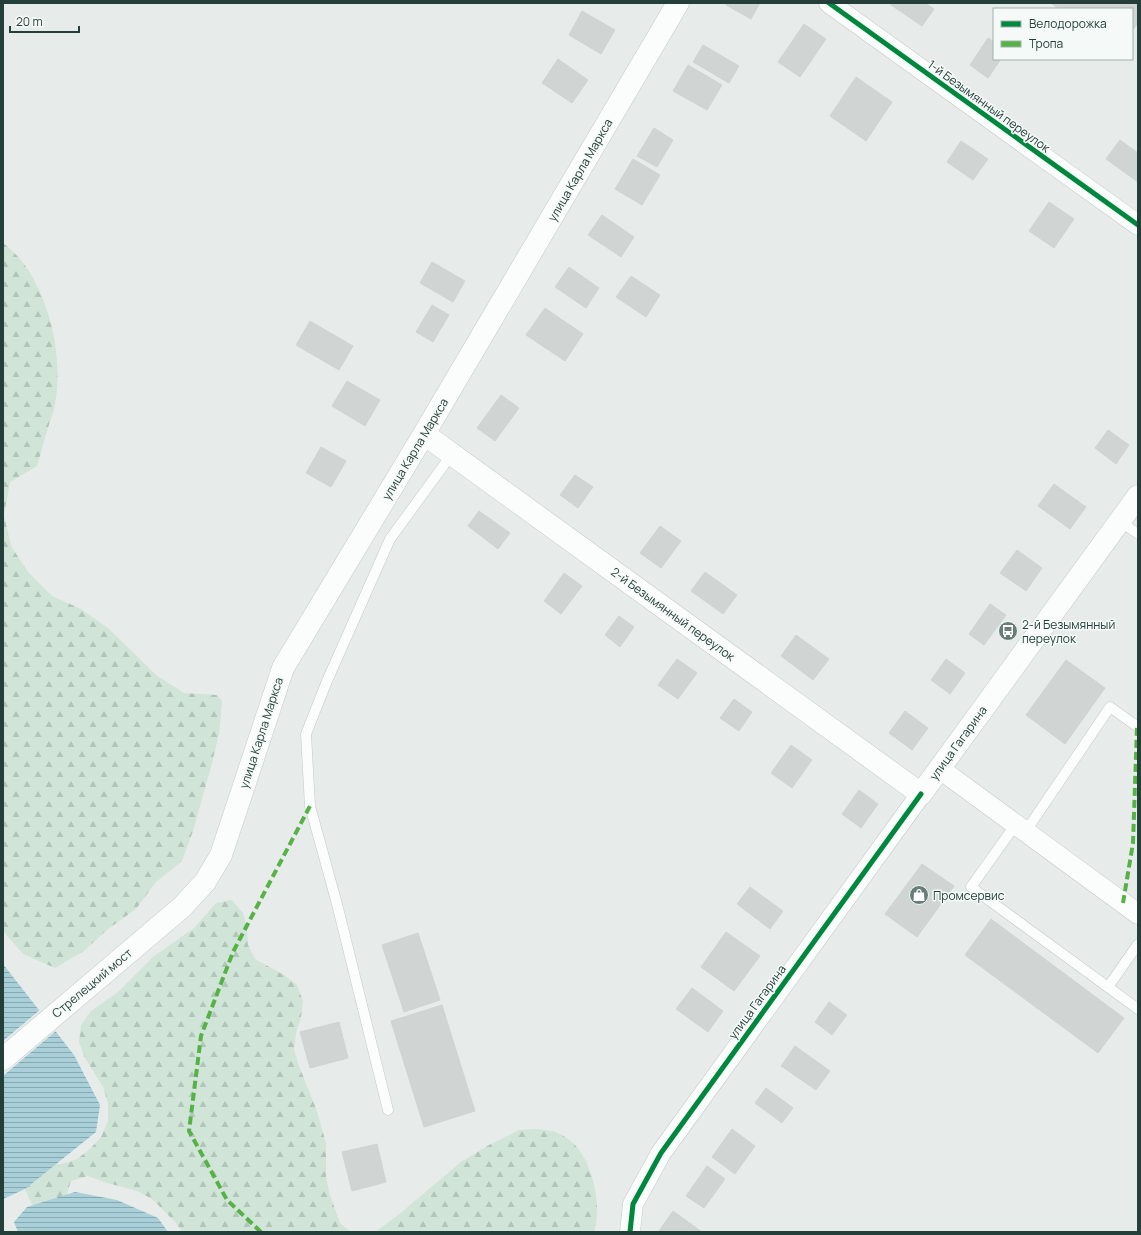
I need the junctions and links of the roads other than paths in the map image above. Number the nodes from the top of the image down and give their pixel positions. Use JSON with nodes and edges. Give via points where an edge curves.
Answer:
{"nodes":[{"id":1,"x":678,"y":3,"type":"edge"},
{"id":2,"x":829,"y":3,"type":"edge"},
{"id":3,"x":1138,"y":225,"type":"edge"},
{"id":4,"x":424,"y":434,"type":"junction"},
{"id":5,"x":452,"y":454,"type":"junction"},
{"id":6,"x":1138,"y":496,"type":"edge"},
{"id":7,"x":1120,"y":521,"type":"junction"},
{"id":8,"x":1138,"y":534,"type":"edge"},
{"id":9,"x":1138,"y":727,"type":"edge"},
{"id":10,"x":940,"y":768,"type":"junction"},
{"id":11,"x":921,"y":794,"type":"junction"},
{"id":12,"x":1021,"y":828,"type":"junction"},
{"id":13,"x":182,"y":907,"type":"joint"},
{"id":14,"x":1138,"y":914,"type":"edge"},
{"id":15,"x":1138,"y":944,"type":"edge"},
{"id":16,"x":1108,"y":987,"type":"junction"},
{"id":17,"x":1138,"y":1009,"type":"edge"},
{"id":18,"x":3,"y":1059,"type":"edge"},
{"id":19,"x":388,"y":1110,"type":"dead end"},
{"id":20,"x":630,"y":1232,"type":"edge"}],
"edges":[{"from":1,"to":4,"type":"main road","name":"улица Карла Маркса"},
{"from":2,"to":3,"type":"street","name":"1-й Безымянный переулок"},
{"from":4,"to":5,"type":"main road","name":"2-й Безымянный переулок"},
{"from":4,"to":13,"type":"main road","name":"улица Карла Маркса","via":[[283,668],[221,855],[205,882]]},
{"from":5,"to":11,"type":"main road","name":"2-й Безымянный переулок"},
{"from":5,"to":19,"type":"lane","via":[[390,539],[306,734],[310,806]]},
{"from":6,"to":7,"type":"main road","name":"улица Гагарина"},
{"from":7,"to":8,"type":"lane"},
{"from":7,"to":10,"type":"main road","name":"улица Гагарина"},
{"from":9,"to":12,"type":"lane","via":[[1110,707]]},
{"from":10,"to":11,"type":"main road","name":"улица Гагарина"},
{"from":10,"to":12,"type":"street"},
{"from":11,"to":20,"type":"street","name":"улица Гагарина","via":[[661,1153],[633,1204]]},
{"from":12,"to":14,"type":"street"},
{"from":12,"to":16,"type":"lane","via":[[971,887]]},
{"from":13,"to":18,"type":"main road","name":"Стрелецкий мост"},
{"from":15,"to":16,"type":"lane"},
{"from":16,"to":17,"type":"lane"}]}
